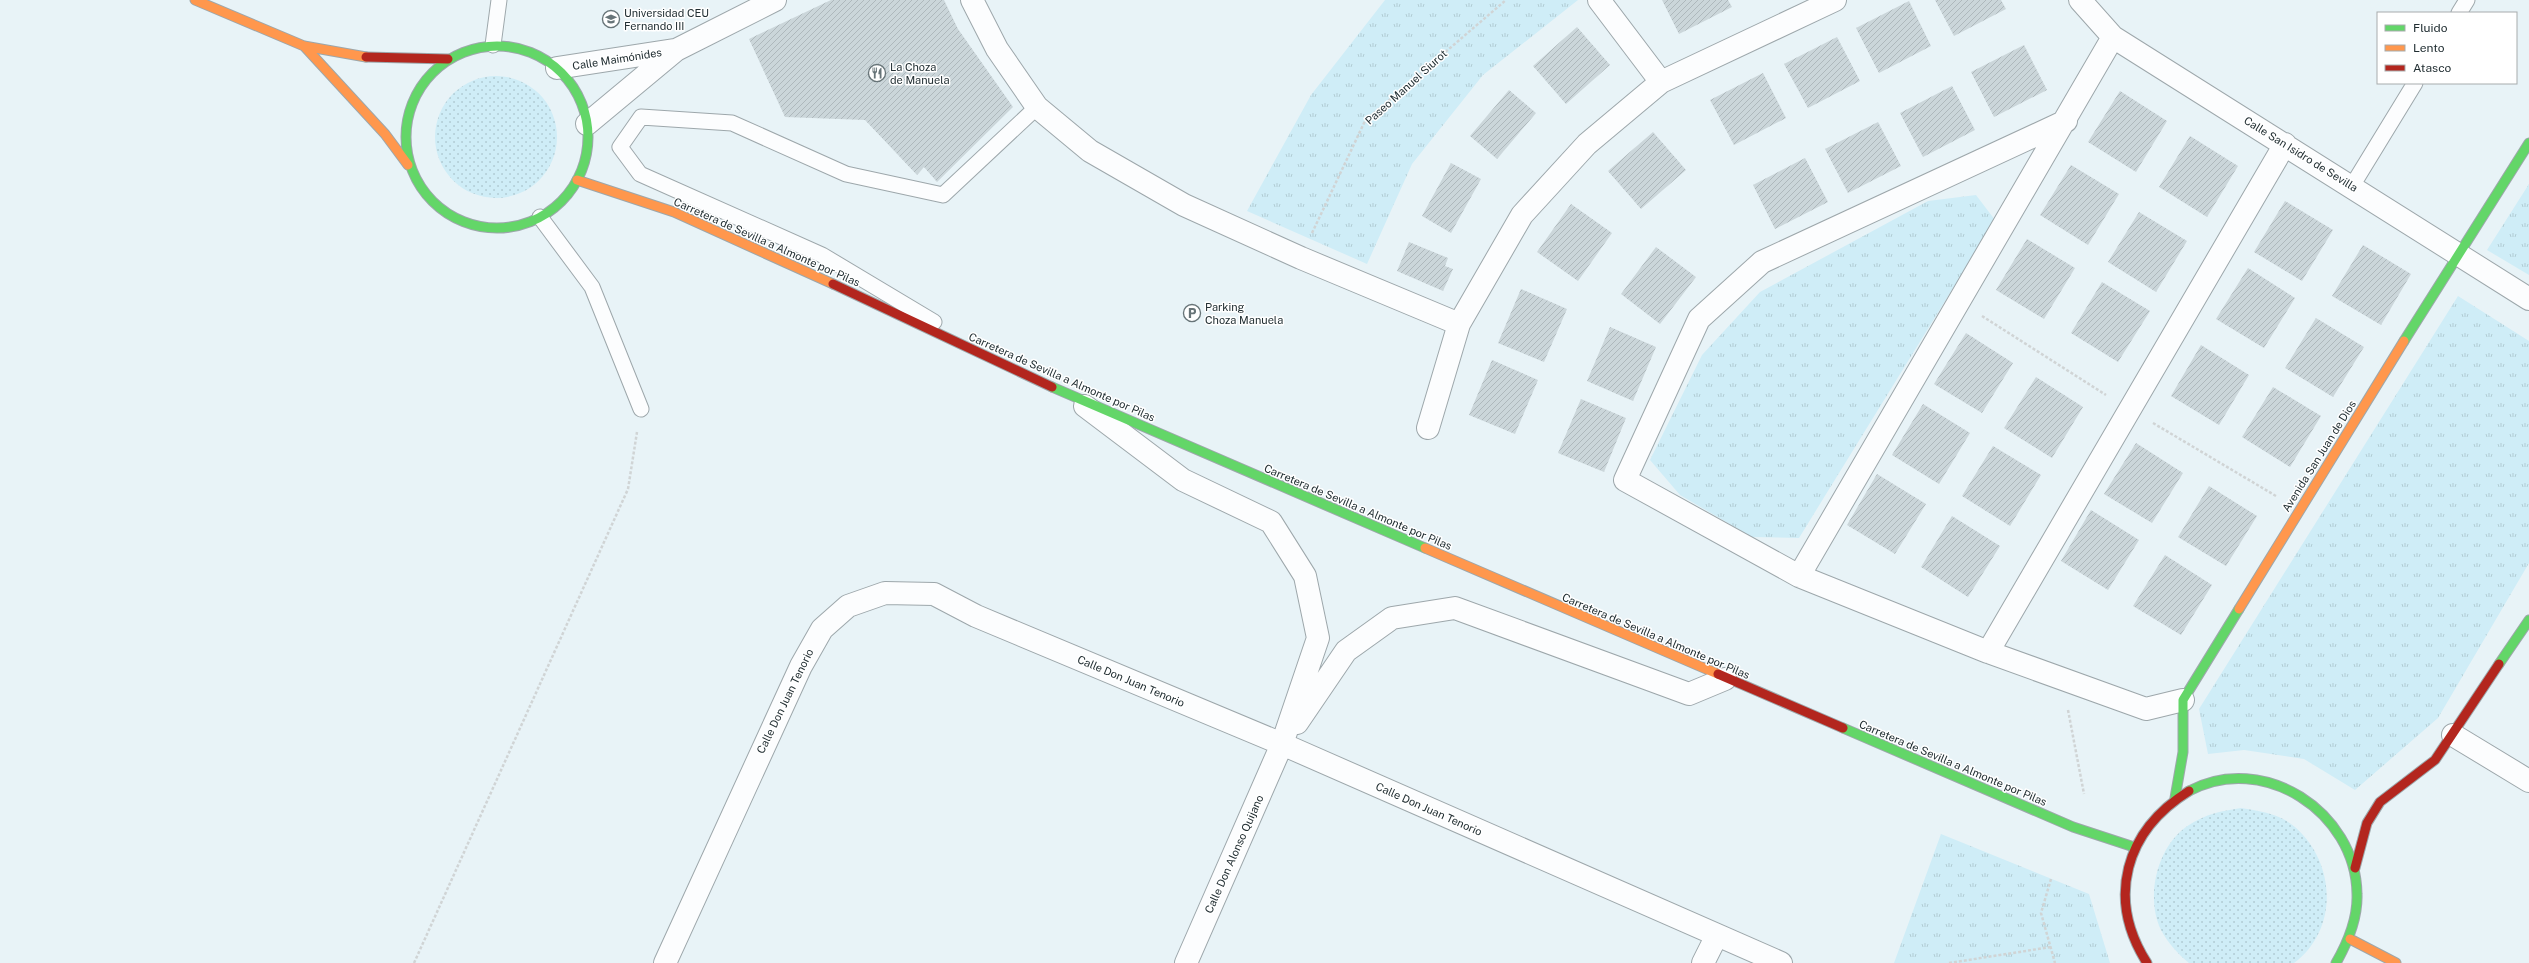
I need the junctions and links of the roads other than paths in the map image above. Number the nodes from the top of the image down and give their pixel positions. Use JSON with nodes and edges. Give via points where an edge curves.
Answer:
{"nodes":[{"id":1,"x":499,"y":0,"type":"edge"},
{"id":2,"x":775,"y":0,"type":"edge"},
{"id":3,"x":972,"y":0,"type":"edge"},
{"id":4,"x":1600,"y":0,"type":"edge"},
{"id":5,"x":1835,"y":0,"type":"edge"},
{"id":6,"x":2080,"y":0,"type":"edge"},
{"id":7,"x":2467,"y":0,"type":"edge"},
{"id":8,"x":198,"y":1,"type":"edge"},
{"id":9,"x":2460,"y":12,"type":"edge"},
{"id":10,"x":2113,"y":37,"type":"junction"},
{"id":11,"x":493,"y":45,"type":"junction"},
{"id":12,"x":304,"y":46,"type":"junction"},
{"id":13,"x":676,"y":50,"type":"junction"},
{"id":14,"x":448,"y":59,"type":"junction"},
{"id":15,"x":557,"y":68,"type":"junction"},
{"id":16,"x":1661,"y":82,"type":"junction"},
{"id":17,"x":2415,"y":84,"type":"edge"},
{"id":18,"x":1037,"y":107,"type":"junction"},
{"id":19,"x":2066,"y":121,"type":"junction"},
{"id":20,"x":587,"y":124,"type":"junction"},
{"id":21,"x":2529,"y":143,"type":"edge"},
{"id":22,"x":2285,"y":144,"type":"junction"},
{"id":23,"x":412,"y":171,"type":"junction"},
{"id":24,"x":577,"y":180,"type":"junction"},
{"id":25,"x":2352,"y":186,"type":"junction"},
{"id":26,"x":540,"y":217,"type":"junction"},
{"id":27,"x":2457,"y":254,"type":"junction"},
{"id":28,"x":2529,"y":298,"type":"edge"},
{"id":29,"x":1459,"y":324,"type":"junction"},
{"id":30,"x":1014,"y":369,"type":"junction"},
{"id":31,"x":1072,"y":396,"type":"junction"},
{"id":32,"x":641,"y":409,"type":"road end"},
{"id":33,"x":1428,"y":428,"type":"dead end"},
{"id":34,"x":1800,"y":576,"type":"junction"},
{"id":35,"x":2529,"y":620,"type":"edge"},
{"id":36,"x":1988,"y":652,"type":"junction"},
{"id":37,"x":1725,"y":679,"type":"junction"},
{"id":38,"x":2183,"y":700,"type":"junction"},
{"id":39,"x":2453,"y":735,"type":"junction"},
{"id":40,"x":1282,"y":744,"type":"junction"},
{"id":41,"x":2529,"y":780,"type":"edge"},
{"id":42,"x":2175,"y":798,"type":"junction"},
{"id":43,"x":2134,"y":847,"type":"junction"},
{"id":44,"x":2356,"y":868,"type":"junction"},
{"id":45,"x":1717,"y":935,"type":"junction"},
{"id":46,"x":2350,"y":939,"type":"junction"},
{"id":47,"x":665,"y":963,"type":"edge"},
{"id":48,"x":1186,"y":963,"type":"edge"},
{"id":49,"x":1702,"y":963,"type":"edge"},
{"id":50,"x":1781,"y":963,"type":"edge"},
{"id":51,"x":2147,"y":963,"type":"edge"},
{"id":52,"x":2336,"y":963,"type":"edge"},
{"id":53,"x":2396,"y":963,"type":"edge"}],
"edges":[{"from":1,"to":11,"type":"lane"},
{"from":2,"to":13,"type":"street","name":"Calle Maimónides"},
{"from":3,"to":18,"type":"street","via":[[997,49]]},
{"from":4,"to":16,"type":"street"},
{"from":5,"to":16,"type":"street"},
{"from":6,"to":10,"type":"street","name":"Calle San Isidro de Sevilla"},
{"from":7,"to":9,"type":"lane"},
{"from":8,"to":12,"type":"main road"},
{"from":10,"to":19,"type":"street"},
{"from":10,"to":22,"type":"street","name":"Calle San Isidro de Sevilla"},
{"from":11,"to":14,"type":"main road","via":[[470,50]]},
{"from":11,"to":15,"type":"main road","via":[[516,48],[538,55]]},
{"from":12,"to":14,"type":"main road","via":[[371,58]]},
{"from":12,"to":23,"type":"main road","via":[[385,134]]},
{"from":13,"to":15,"type":"street","name":"Calle Maimónides"},
{"from":13,"to":20,"type":"street","name":"Calle Maimónides"},
{"from":14,"to":23,"type":"main road","via":[[424,81],[410,108],[406,140]]},
{"from":15,"to":20,"type":"main road","via":[[577,93]]},
{"from":16,"to":29,"type":"street","via":[[1586,144],[1522,215]]},
{"from":17,"to":25,"type":"lane"},
{"from":18,"to":29,"type":"street","via":[[1090,151],[1184,205],[1301,258]]},
{"from":18,"to":30,"type":"lane","via":[[943,195],[846,174],[732,123],[641,117],[620,147],[640,174],[822,255]]},
{"from":19,"to":34,"type":"street"},
{"from":19,"to":34,"type":"street","via":[[1762,262],[1699,319],[1625,480]]},
{"from":20,"to":24,"type":"main road","via":[[586,153]]},
{"from":21,"to":27,"type":"main road","name":"Avenida San Juan de Dios"},
{"from":22,"to":25,"type":"street","name":"Calle San Isidro de Sevilla"},
{"from":22,"to":36,"type":"street"},
{"from":23,"to":26,"type":"main road","via":[[428,197],[459,219],[481,226],[512,227]]},
{"from":24,"to":26,"type":"main road","via":[[562,201]]},
{"from":24,"to":30,"type":"main road","name":"Carretera de Sevilla a Almonte por Pilas","via":[[674,212]]},
{"from":25,"to":27,"type":"street","name":"Calle San Isidro de Sevilla"},
{"from":26,"to":32,"type":"lane","via":[[592,287]]},
{"from":27,"to":28,"type":"street","name":"Calle San Isidro de Sevilla"},
{"from":27,"to":38,"type":"main road","name":"Avenida San Juan de Dios"},
{"from":29,"to":33,"type":"street"},
{"from":30,"to":31,"type":"main road","name":"Carretera de Sevilla a Almonte por Pilas"},
{"from":31,"to":37,"type":"main road","name":"Carretera de Sevilla a Almonte por Pilas"},
{"from":31,"to":40,"type":"street","via":[[1183,480],[1271,522],[1305,576],[1318,638]]},
{"from":34,"to":36,"type":"street"},
{"from":35,"to":39,"type":"main road"},
{"from":36,"to":38,"type":"street","via":[[2146,709]]},
{"from":37,"to":40,"type":"street","via":[[1688,694],[1455,608],[1392,618],[1346,651]]},
{"from":37,"to":43,"type":"main road","name":"Carretera de Sevilla a Almonte por Pilas","via":[[2073,827]]},
{"from":38,"to":42,"type":"main road","via":[[2183,752]]},
{"from":39,"to":41,"type":"street"},
{"from":39,"to":44,"type":"main road","via":[[2436,760],[2380,802],[2367,823]]},
{"from":40,"to":45,"type":"street","name":"Calle Don Juan Tenorio"},
{"from":40,"to":47,"type":"street","name":"Calle Don Juan Tenorio","via":[[976,616],[934,594],[885,593],[848,606],[822,629],[801,666]]},
{"from":40,"to":48,"type":"street","name":"Calle Don Alonso Quijano"},
{"from":42,"to":43,"type":"main road","via":[[2151,820]]},
{"from":42,"to":44,"type":"main road","via":[[2208,782],[2246,778],[2283,785],[2321,810],[2341,833]]},
{"from":43,"to":51,"type":"main road","via":[[2125,877],[2125,909],[2133,939]]},
{"from":44,"to":46,"type":"main road","via":[[2358,904]]},
{"from":45,"to":49,"type":"street"},
{"from":45,"to":50,"type":"street","name":"Calle Don Juan Tenorio"},
{"from":46,"to":52,"type":"main road"},
{"from":46,"to":53,"type":"main road"}]}
